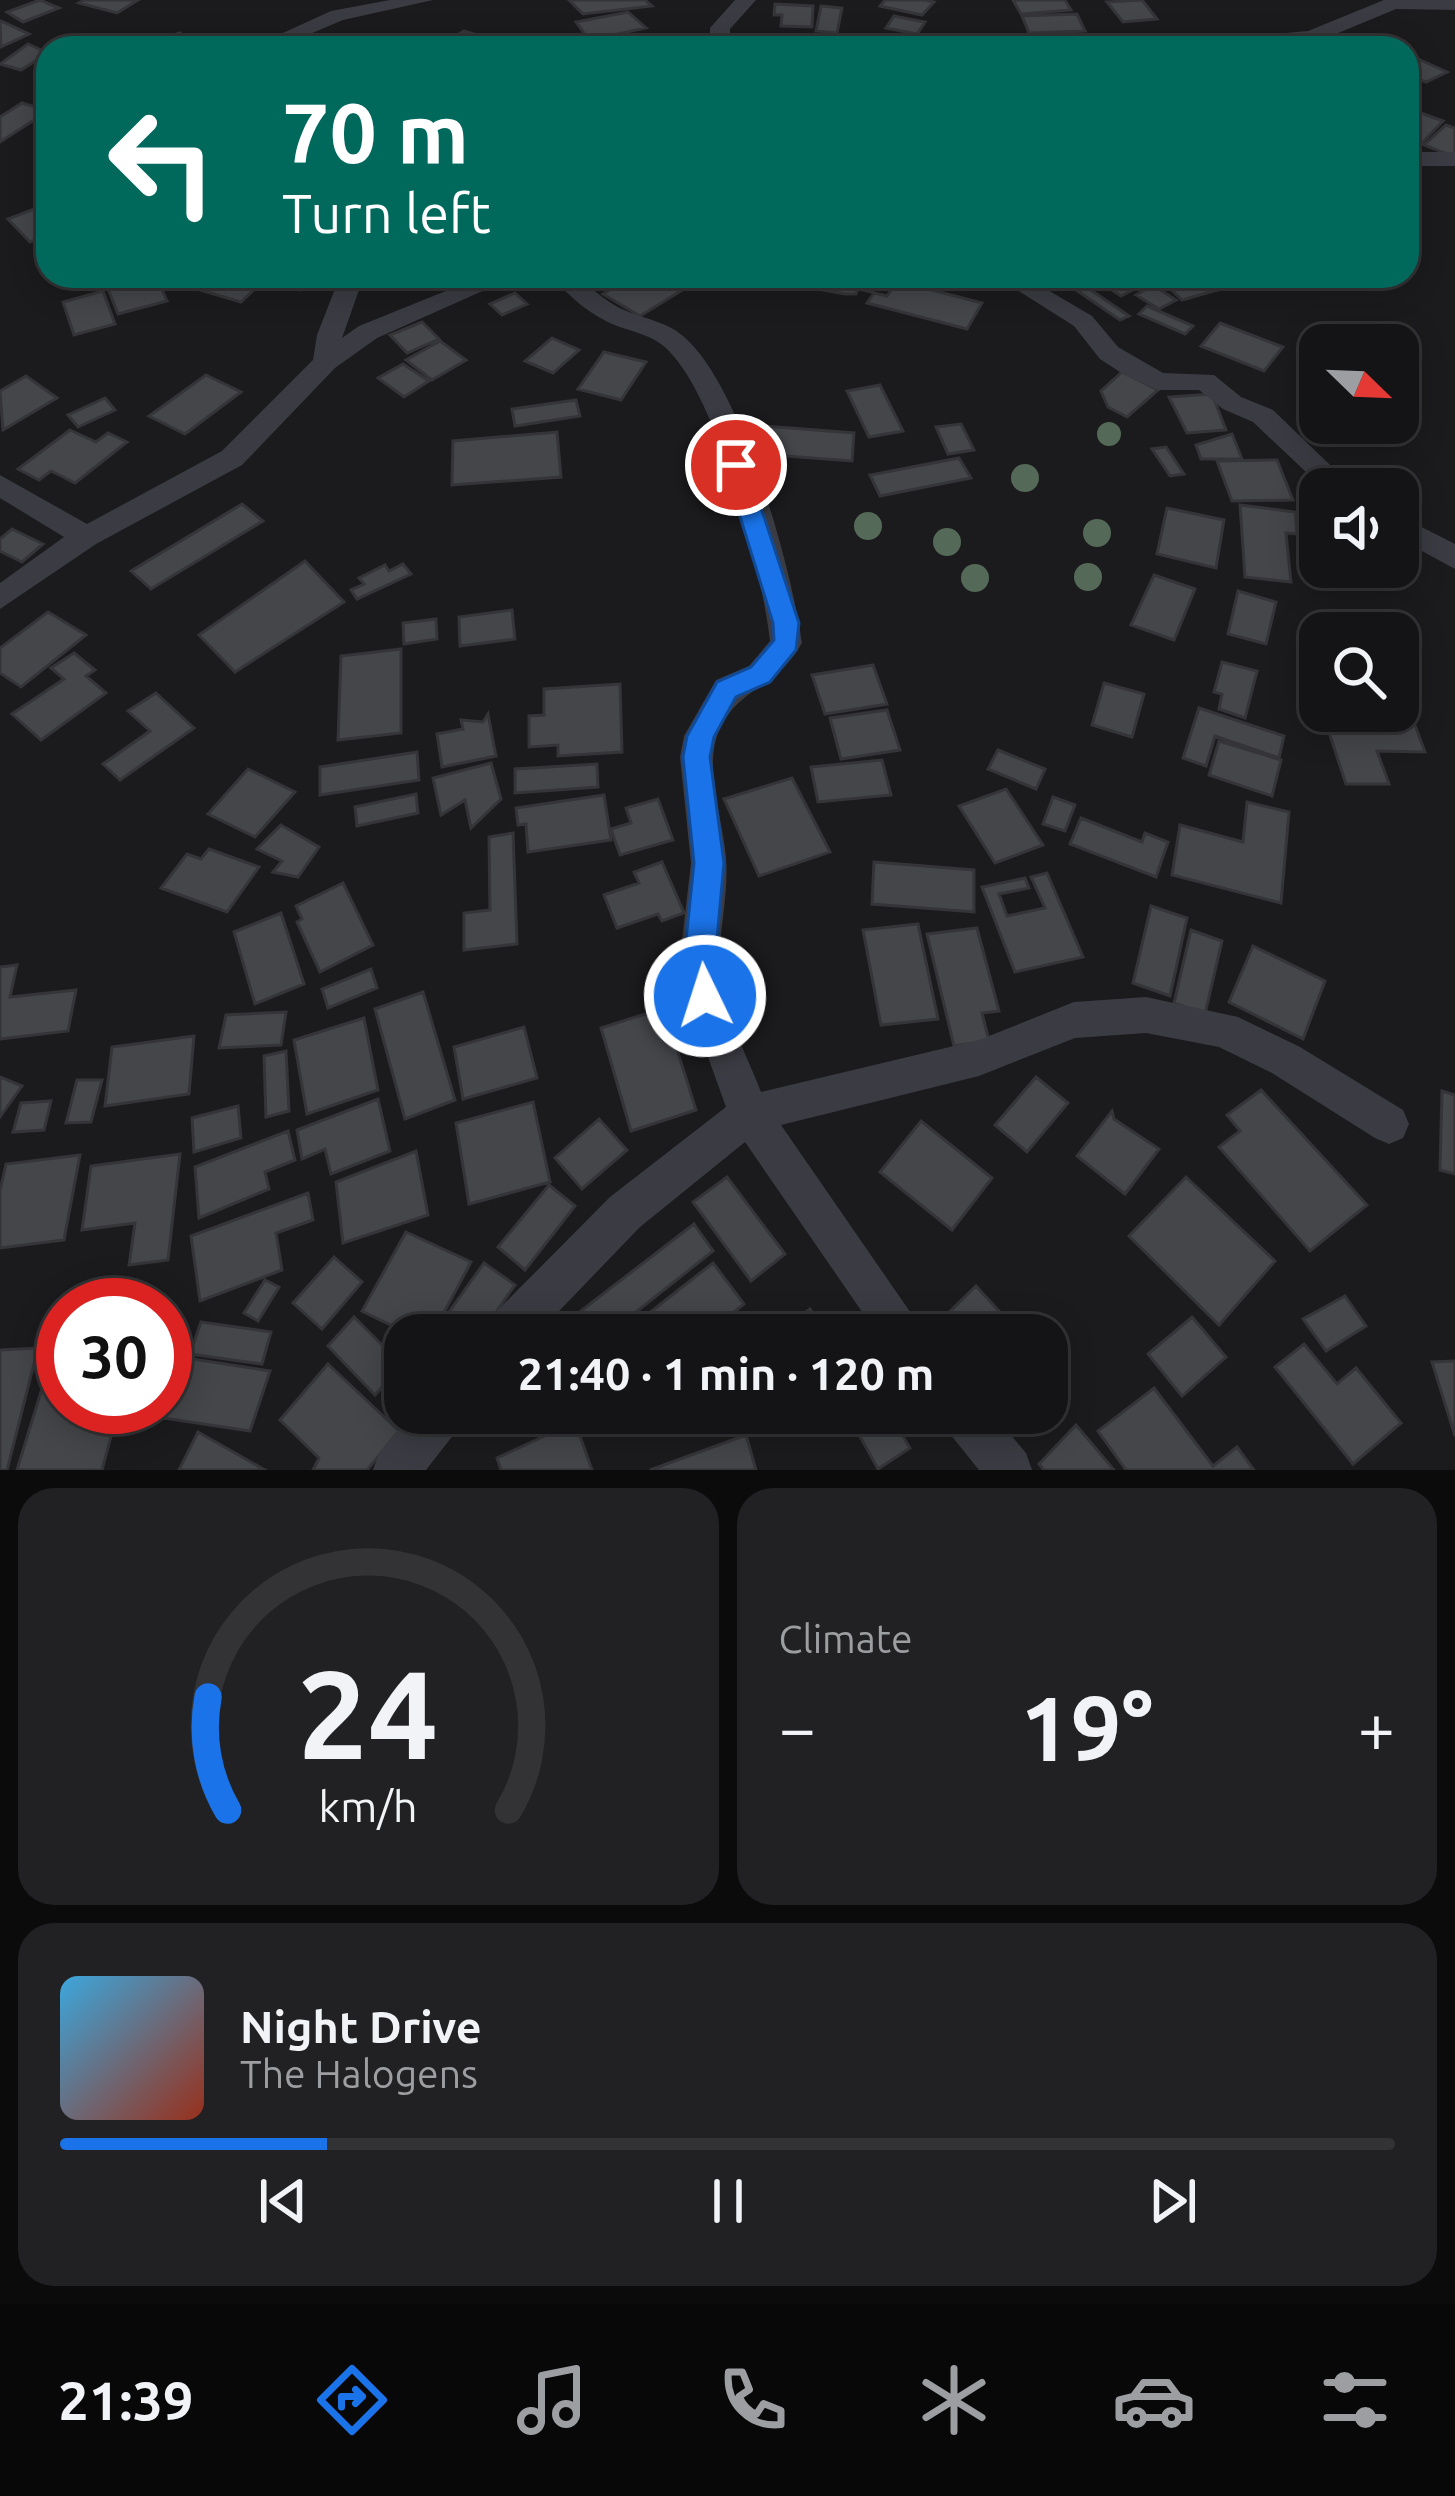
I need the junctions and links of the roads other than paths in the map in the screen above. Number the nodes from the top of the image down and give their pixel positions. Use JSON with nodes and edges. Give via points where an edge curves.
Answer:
{"nodes":[{"id":1,"x":423,"y":0,"type":"edge"},
{"id":2,"x":746,"y":0,"type":"edge"},
{"id":3,"x":1455,"y":4,"type":"edge"},
{"id":4,"x":288,"y":36,"type":"edge"},
{"id":5,"x":721,"y":36,"type":"edge"},
{"id":6,"x":1314,"y":36,"type":"edge"},
{"id":7,"x":1419,"y":159,"type":"edge"},
{"id":8,"x":1455,"y":159,"type":"edge"},
{"id":9,"x":348,"y":288,"type":"edge"},
{"id":10,"x":475,"y":288,"type":"edge"},
{"id":11,"x":576,"y":288,"type":"edge"},
{"id":12,"x":1027,"y":288,"type":"edge"},
{"id":13,"x":326,"y":362,"type":"junction"},
{"id":14,"x":1319,"y":468,"type":"edge"},
{"id":15,"x":0,"y":485,"type":"edge"},
{"id":16,"x":86,"y":537,"type":"junction"},
{"id":17,"x":1419,"y":537,"type":"edge"},
{"id":18,"x":1455,"y":558,"type":"edge"},
{"id":19,"x":0,"y":598,"type":"edge"},
{"id":20,"x":749,"y":1114,"type":"junction"},
{"id":21,"x":1389,"y":1124,"type":"dead end"},
{"id":22,"x":525,"y":1314,"type":"edge"},
{"id":23,"x":889,"y":1314,"type":"edge"},
{"id":24,"x":425,"y":1434,"type":"edge"},
{"id":25,"x":979,"y":1434,"type":"edge"},
{"id":26,"x":396,"y":1470,"type":"edge"},
{"id":27,"x":1009,"y":1470,"type":"edge"}],
"edges":[{"from":1,"to":4,"type":"street","via":[[338,15]]},
{"from":2,"to":5,"type":"street"},
{"from":3,"to":6,"type":"street","via":[[1393,3]]},
{"from":7,"to":8,"type":"street"},
{"from":9,"to":13,"type":"street"},
{"from":10,"to":13,"type":"street","via":[[368,332]]},
{"from":11,"to":20,"type":"street","via":[[691,357],[722,420],[786,623],[781,655],[727,689],[697,757],[709,863],[700,950],[705,996]]},
{"from":12,"to":14,"type":"street","via":[[1083,321],[1108,353],[1135,370],[1159,382],[1205,381],[1263,416]]},
{"from":13,"to":16,"type":"street","via":[[232,458]]},
{"from":15,"to":16,"type":"street"},
{"from":16,"to":19,"type":"street"},
{"from":17,"to":18,"type":"street"},
{"from":20,"to":21,"type":"street","via":[[979,1058],[1074,1020],[1146,1015],[1224,1030]]},
{"from":20,"to":22,"type":"street","via":[[625,1212]]},
{"from":20,"to":23,"type":"street"},
{"from":24,"to":26,"type":"street"},
{"from":25,"to":27,"type":"street"}]}
